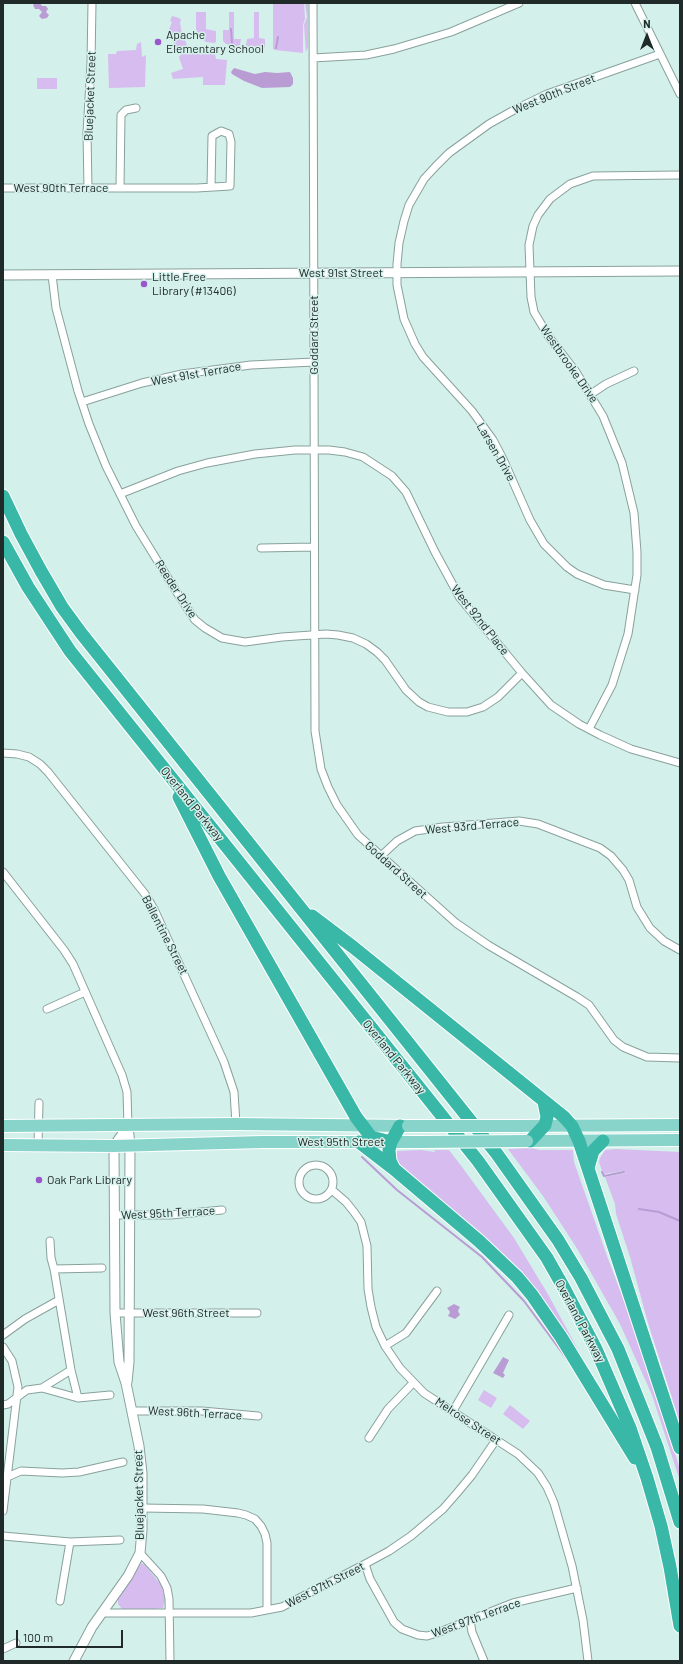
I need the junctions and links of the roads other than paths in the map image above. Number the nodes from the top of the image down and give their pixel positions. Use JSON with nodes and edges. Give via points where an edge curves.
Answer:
{"nodes":[{"id":1,"x":92,"y":3,"type":"edge"},
{"id":2,"x":313,"y":3,"type":"edge"},
{"id":3,"x":519,"y":3,"type":"edge"},
{"id":4,"x":635,"y":3,"type":"edge"},
{"id":5,"x":660,"y":54,"type":"junction"},
{"id":6,"x":313,"y":58,"type":"junction"},
{"id":7,"x":680,"y":94,"type":"edge"},
{"id":8,"x":136,"y":108,"type":"dead end"},
{"id":9,"x":680,"y":175,"type":"edge"},
{"id":10,"x":211,"y":187,"type":"junction"},
{"id":11,"x":3,"y":188,"type":"edge"},
{"id":12,"x":88,"y":188,"type":"junction"},
{"id":13,"x":120,"y":188,"type":"junction"},
{"id":14,"x":680,"y":271,"type":"edge"},
{"id":15,"x":529,"y":272,"type":"junction"},
{"id":16,"x":314,"y":273,"type":"junction"},
{"id":17,"x":397,"y":273,"type":"junction"},
{"id":18,"x":3,"y":275,"type":"edge"},
{"id":19,"x":52,"y":275,"type":"junction"},
{"id":20,"x":314,"y":362,"type":"junction"},
{"id":21,"x":634,"y":371,"type":"dead end"},
{"id":22,"x":591,"y":394,"type":"junction"},
{"id":23,"x":82,"y":402,"type":"junction"},
{"id":24,"x":314,"y":450,"type":"junction"},
{"id":25,"x":120,"y":494,"type":"junction"},
{"id":26,"x":3,"y":496,"type":"edge"},
{"id":27,"x":3,"y":542,"type":"edge"},
{"id":28,"x":314,"y":547,"type":"junction"},
{"id":29,"x":261,"y":548,"type":"dead end"},
{"id":30,"x":635,"y":590,"type":"junction"},
{"id":31,"x":315,"y":634,"type":"junction"},
{"id":32,"x":522,"y":673,"type":"junction"},
{"id":33,"x":589,"y":729,"type":"junction"},
{"id":34,"x":3,"y":753,"type":"edge"},
{"id":35,"x":680,"y":763,"type":"edge"},
{"id":36,"x":168,"y":774,"type":"junction"},
{"id":37,"x":381,"y":856,"type":"junction"},
{"id":38,"x":3,"y":872,"type":"edge"},
{"id":39,"x":296,"y":903,"type":"junction"},
{"id":40,"x":680,"y":950,"type":"edge"},
{"id":41,"x":85,"y":992,"type":"junction"},
{"id":42,"x":47,"y":1009,"type":"dead end"},
{"id":43,"x":680,"y":1058,"type":"edge"},
{"id":44,"x":544,"y":1102,"type":"junction"},
{"id":45,"x":39,"y":1103,"type":"dead end"},
{"id":46,"x":236,"y":1124,"type":"junction"},
{"id":47,"x":360,"y":1125,"type":"junction"},
{"id":48,"x":545,"y":1125,"type":"junction"},
{"id":49,"x":680,"y":1125,"type":"edge"},
{"id":50,"x":3,"y":1126,"type":"edge"},
{"id":51,"x":38,"y":1126,"type":"junction"},
{"id":52,"x":128,"y":1126,"type":"junction"},
{"id":53,"x":404,"y":1126,"type":"junction"},
{"id":54,"x":572,"y":1126,"type":"junction"},
{"id":55,"x":680,"y":1140,"type":"edge"},
{"id":56,"x":529,"y":1141,"type":"junction"},
{"id":57,"x":579,"y":1141,"type":"junction"},
{"id":58,"x":603,"y":1141,"type":"junction"},
{"id":59,"x":359,"y":1142,"type":"junction"},
{"id":60,"x":390,"y":1142,"type":"junction"},
{"id":61,"x":3,"y":1145,"type":"edge"},
{"id":62,"x":38,"y":1145,"type":"junction"},
{"id":63,"x":130,"y":1145,"type":"junction"},
{"id":64,"x":114,"y":1146,"type":"junction"},
{"id":65,"x":588,"y":1168,"type":"junction"},
{"id":66,"x":394,"y":1169,"type":"junction"},
{"id":67,"x":332,"y":1190,"type":"junction"},
{"id":68,"x":222,"y":1210,"type":"dead end"},
{"id":69,"x":114,"y":1215,"type":"junction"},
{"id":70,"x":130,"y":1215,"type":"junction"},
{"id":71,"x":50,"y":1241,"type":"dead end"},
{"id":72,"x":102,"y":1268,"type":"dead end"},
{"id":73,"x":54,"y":1269,"type":"junction"},
{"id":74,"x":437,"y":1291,"type":"dead end"},
{"id":75,"x":59,"y":1300,"type":"junction"},
{"id":76,"x":115,"y":1313,"type":"junction"},
{"id":77,"x":129,"y":1313,"type":"junction"},
{"id":78,"x":257,"y":1313,"type":"dead end"},
{"id":79,"x":509,"y":1315,"type":"dead end"},
{"id":80,"x":3,"y":1335,"type":"edge"},
{"id":81,"x":385,"y":1346,"type":"junction"},
{"id":82,"x":3,"y":1347,"type":"edge"},
{"id":83,"x":71,"y":1370,"type":"junction"},
{"id":84,"x":413,"y":1383,"type":"junction"},
{"id":85,"x":126,"y":1384,"type":"junction"},
{"id":86,"x":42,"y":1388,"type":"junction"},
{"id":87,"x":110,"y":1395,"type":"dead end"},
{"id":88,"x":16,"y":1397,"type":"junction"},
{"id":89,"x":78,"y":1398,"type":"junction"},
{"id":90,"x":3,"y":1405,"type":"edge"},
{"id":91,"x":132,"y":1411,"type":"junction"},
{"id":92,"x":452,"y":1411,"type":"junction"},
{"id":93,"x":258,"y":1416,"type":"dead end"},
{"id":94,"x":369,"y":1438,"type":"dead end"},
{"id":95,"x":496,"y":1440,"type":"junction"},
{"id":96,"x":680,"y":1448,"type":"edge"},
{"id":97,"x":123,"y":1462,"type":"dead end"},
{"id":98,"x":5,"y":1478,"type":"edge"},
{"id":99,"x":647,"y":1478,"type":"junction"},
{"id":100,"x":142,"y":1508,"type":"junction"},
{"id":101,"x":3,"y":1511,"type":"edge"},
{"id":102,"x":680,"y":1522,"type":"edge"},
{"id":103,"x":3,"y":1536,"type":"edge"},
{"id":104,"x":120,"y":1540,"type":"dead end"},
{"id":105,"x":70,"y":1542,"type":"junction"},
{"id":106,"x":140,"y":1553,"type":"junction"},
{"id":107,"x":364,"y":1564,"type":"junction"},
{"id":108,"x":576,"y":1588,"type":"junction"},
{"id":109,"x":60,"y":1601,"type":"dead end"},
{"id":110,"x":267,"y":1610,"type":"junction"},
{"id":111,"x":103,"y":1613,"type":"junction"},
{"id":112,"x":170,"y":1613,"type":"junction"},
{"id":113,"x":470,"y":1620,"type":"junction"},
{"id":114,"x":680,"y":1626,"type":"edge"},
{"id":115,"x":16,"y":1643,"type":"dead end"},
{"id":116,"x":3,"y":1649,"type":"edge"},
{"id":117,"x":74,"y":1661,"type":"edge"},
{"id":118,"x":170,"y":1661,"type":"edge"},
{"id":119,"x":484,"y":1661,"type":"edge"},
{"id":120,"x":588,"y":1661,"type":"edge"}],
"edges":[{"from":1,"to":12,"type":"street","name":"Bluejacket Street"},
{"from":2,"to":6,"type":"street","name":"Goddard Street"},
{"from":3,"to":6,"type":"street","via":[[452,32],[394,49],[366,55]]},
{"from":4,"to":5,"type":"street"},
{"from":5,"to":7,"type":"street"},
{"from":5,"to":17,"type":"street","name":"West 90th Street","via":[[547,94],[489,124],[449,153],[424,179],[409,205],[399,243]]},
{"from":6,"to":16,"type":"street","name":"Goddard Street"},
{"from":8,"to":13,"type":"street","name":"West 90th Terrace","via":[[126,110],[121,115]]},
{"from":9,"to":15,"type":"street","name":"Westbrooke Drive","via":[[593,176],[562,189],[550,199],[533,226],[529,245]]},
{"from":10,"to":10,"type":"street","name":"West 90th Terrace","via":[[230,186],[230,134],[222,131],[212,136]]},
{"from":10,"to":13,"type":"street","name":"West 90th Terrace"},
{"from":11,"to":12,"type":"street","name":"West 90th Terrace"},
{"from":12,"to":13,"type":"street","name":"West 90th Terrace"},
{"from":14,"to":15,"type":"street","name":"West 91st Street"},
{"from":15,"to":17,"type":"street","name":"West 91st Street"},
{"from":15,"to":22,"type":"street","name":"Westbrooke Drive","via":[[534,312]]},
{"from":16,"to":17,"type":"street","name":"West 91st Street"},
{"from":16,"to":19,"type":"street","name":"West 91st Street"},
{"from":16,"to":20,"type":"street","name":"Goddard Street"},
{"from":17,"to":30,"type":"street","name":"Larsen Drive","via":[[404,319],[415,344],[492,440],[544,544],[567,567],[578,574],[604,585]]},
{"from":18,"to":19,"type":"street","name":"West 91st Street"},
{"from":19,"to":23,"type":"street","name":"Reeder Drive","via":[[56,308]]},
{"from":20,"to":23,"type":"street","name":"West 91st Terrace","via":[[251,365],[182,374],[142,383]]},
{"from":20,"to":24,"type":"street","name":"Goddard Street"},
{"from":21,"to":22,"type":"street"},
{"from":22,"to":30,"type":"street","name":"Westbrooke Drive","via":[[611,432],[630,496],[637,546]]},
{"from":23,"to":25,"type":"street","name":"Reeder Drive","via":[[94,438]]},
{"from":24,"to":25,"type":"street","name":"West 92nd Place","via":[[255,454],[207,463]]},
{"from":24,"to":28,"type":"street","name":"Goddard Street"},
{"from":24,"to":32,"type":"street","name":"West 92nd Place","via":[[345,452],[363,457],[397,481],[411,502],[460,598]]},
{"from":25,"to":31,"type":"street","name":"Reeder Drive","via":[[136,526],[190,612],[205,628],[222,638],[245,642]]},
{"from":26,"to":39,"type":"highway","name":"Overland Parkway","via":[[20,534],[62,607]]},
{"from":27,"to":36,"type":"highway","name":"Overland Parkway","via":[[28,588],[70,651]]},
{"from":28,"to":29,"type":"street"},
{"from":28,"to":31,"type":"street","name":"Goddard Street"},
{"from":30,"to":33,"type":"street","name":"Westbrooke Drive","via":[[623,656],[612,685]]},
{"from":31,"to":32,"type":"street","name":"Reeder Drive","via":[[338,634],[366,644],[385,660],[414,697],[428,707],[448,712],[467,712],[483,707]]},
{"from":31,"to":37,"type":"street","name":"Goddard Street","via":[[315,731],[321,769],[328,788],[344,816]]},
{"from":32,"to":33,"type":"street","name":"West 92nd Place","via":[[551,705]]},
{"from":33,"to":35,"type":"street","name":"West 92nd Place","via":[[631,749]]},
{"from":34,"to":46,"type":"street","name":"Ballentine Street","via":[[29,757],[44,768],[145,894],[224,1062],[234,1092]]},
{"from":36,"to":47,"type":"highway","via":[[219,876]]},
{"from":36,"to":99,"type":"highway","name":"Overland Parkway","via":[[478,1161],[530,1234],[564,1288],[596,1349],[630,1428]]},
{"from":37,"to":40,"type":"street","name":"West 93rd Terrace","via":[[398,841],[415,831],[520,821],[538,824],[600,848],[611,856],[629,880],[637,907],[650,928],[664,942]]},
{"from":37,"to":43,"type":"street","name":"Goddard Street","via":[[472,936],[589,1005],[614,1040],[624,1047],[646,1057]]},
{"from":38,"to":41,"type":"street","name":"Bluejacket Street","via":[[64,950]]},
{"from":39,"to":44,"type":"highway"},
{"from":39,"to":102,"type":"highway","name":"Overland Parkway","via":[[497,1154],[558,1240],[618,1349],[657,1447]]},
{"from":41,"to":42,"type":"street"},
{"from":41,"to":52,"type":"street","name":"Bluejacket Street","via":[[122,1075],[127,1092]]},
{"from":44,"to":48,"type":"highway","via":[[547,1117]]},
{"from":44,"to":54,"type":"highway"},
{"from":45,"to":51,"type":"street"},
{"from":46,"to":47,"type":"main road","name":"West 95th Street"},
{"from":46,"to":52,"type":"main road","name":"West 95th Street"},
{"from":47,"to":53,"type":"main road","name":"West 95th Street"},
{"from":47,"to":60,"type":"highway","via":[[371,1137]]},
{"from":48,"to":53,"type":"main road","name":"West 95th Street","bridge":true},
{"from":48,"to":54,"type":"main road","name":"West 95th Street"},
{"from":48,"to":56,"type":"highway"},
{"from":49,"to":54,"type":"main road","name":"West 95th Street"},
{"from":50,"to":51,"type":"main road","name":"West 95th Street"},
{"from":51,"to":52,"type":"main road","name":"West 95th Street"},
{"from":51,"to":62,"type":"street"},
{"from":52,"to":63,"type":"street","name":"Bluejacket Street"},
{"from":52,"to":64,"type":"street"},
{"from":53,"to":60,"type":"highway"},
{"from":54,"to":57,"type":"highway"},
{"from":55,"to":58,"type":"main road","name":"West 95th Street"},
{"from":56,"to":57,"type":"main road","name":"West 95th Street"},
{"from":56,"to":60,"type":"main road","name":"West 95th Street","bridge":true},
{"from":57,"to":58,"type":"main road","name":"West 95th Street"},
{"from":57,"to":65,"type":"highway"},
{"from":58,"to":65,"type":"highway","via":[[593,1151]]},
{"from":59,"to":60,"type":"main road","name":"West 95th Street"},
{"from":59,"to":63,"type":"main road","name":"West 95th Street"},
{"from":59,"to":66,"type":"highway"},
{"from":60,"to":66,"type":"highway","via":[[390,1156]]},
{"from":61,"to":62,"type":"main road","name":"West 95th Street"},
{"from":62,"to":64,"type":"main road","name":"West 95th Street"},
{"from":63,"to":64,"type":"main road","name":"West 95th Street"},
{"from":63,"to":70,"type":"street","name":"Bluejacket Street"},
{"from":64,"to":69,"type":"street","name":"Bluejacket Street"},
{"from":65,"to":96,"type":"highway"},
{"from":66,"to":99,"type":"highway","via":[[502,1261],[532,1295],[561,1337]]},
{"from":67,"to":67,"type":"street","via":[[333,1179],[327,1169],[316,1165],[310,1166],[301,1174],[299,1185],[308,1198],[319,1200]]},
{"from":67,"to":81,"type":"street","name":"Melrose Street","via":[[354,1212],[365,1233],[371,1307],[376,1327]]},
{"from":68,"to":70,"type":"street","name":"West 95th Terrace","via":[[171,1215]]},
{"from":69,"to":70,"type":"street","name":"West 95th Terrace"},
{"from":69,"to":76,"type":"street","name":"Bluejacket Street"},
{"from":70,"to":77,"type":"street","name":"Bluejacket Street"},
{"from":71,"to":73,"type":"street"},
{"from":72,"to":73,"type":"street"},
{"from":73,"to":75,"type":"street"},
{"from":74,"to":81,"type":"street","via":[[406,1333]]},
{"from":75,"to":80,"type":"street"},
{"from":75,"to":83,"type":"street"},
{"from":76,"to":77,"type":"street","name":"West 96th Street"},
{"from":76,"to":85,"type":"street","name":"Bluejacket Street","via":[[119,1362]]},
{"from":77,"to":78,"type":"street","name":"West 96th Street"},
{"from":77,"to":85,"type":"street","name":"Bluejacket Street","via":[[129,1362]]},
{"from":79,"to":92,"type":"street"},
{"from":81,"to":84,"type":"street","name":"Melrose Street"},
{"from":82,"to":88,"type":"street","via":[[12,1361],[17,1377]]},
{"from":83,"to":86,"type":"street"},
{"from":83,"to":89,"type":"street"},
{"from":84,"to":92,"type":"street","name":"Melrose Street"},
{"from":84,"to":94,"type":"street","via":[[388,1409]]},
{"from":85,"to":91,"type":"street","name":"Bluejacket Street"},
{"from":86,"to":88,"type":"street","via":[[27,1390]]},
{"from":86,"to":89,"type":"street"},
{"from":87,"to":89,"type":"street"},
{"from":88,"to":90,"type":"street"},
{"from":88,"to":98,"type":"street"},
{"from":91,"to":93,"type":"street","name":"West 96th Terrace","via":[[202,1411]]},
{"from":91,"to":100,"type":"street","name":"Bluejacket Street","via":[[142,1473]]},
{"from":92,"to":95,"type":"street","name":"Melrose Street"},
{"from":95,"to":107,"type":"street","name":"West 97th Street","via":[[472,1475],[438,1513],[411,1536]]},
{"from":95,"to":108,"type":"street","name":"Melrose Street","via":[[527,1461],[547,1487],[562,1530]]},
{"from":97,"to":98,"type":"street","via":[[79,1472],[21,1471]]},
{"from":98,"to":101,"type":"street"},
{"from":99,"to":114,"type":"highway","name":"Overland Parkway","via":[[668,1560]]},
{"from":100,"to":106,"type":"street","name":"Bluejacket Street"},
{"from":100,"to":110,"type":"street","via":[[203,1509],[238,1513],[254,1519],[261,1526],[267,1543]]},
{"from":103,"to":105,"type":"street"},
{"from":104,"to":105,"type":"street"},
{"from":105,"to":109,"type":"street"},
{"from":106,"to":111,"type":"street","name":"Bluejacket Street"},
{"from":106,"to":112,"type":"street","via":[[167,1588]]},
{"from":107,"to":110,"type":"street","name":"West 97th Street","via":[[282,1607]]},
{"from":107,"to":113,"type":"street","name":"West 97th Terrace","via":[[388,1613],[402,1629],[427,1636]]},
{"from":108,"to":113,"type":"street","name":"West 97th Terrace","via":[[513,1603]]},
{"from":108,"to":120,"type":"street","name":"Melrose Street"},
{"from":110,"to":112,"type":"street","name":"West 97th Street","via":[[251,1613]]},
{"from":111,"to":112,"type":"street","name":"West 97th Street"},
{"from":111,"to":117,"type":"street","name":"Bluejacket Street","via":[[92,1627]]},
{"from":112,"to":118,"type":"street"},
{"from":113,"to":119,"type":"street"},
{"from":115,"to":116,"type":"street"}]}
